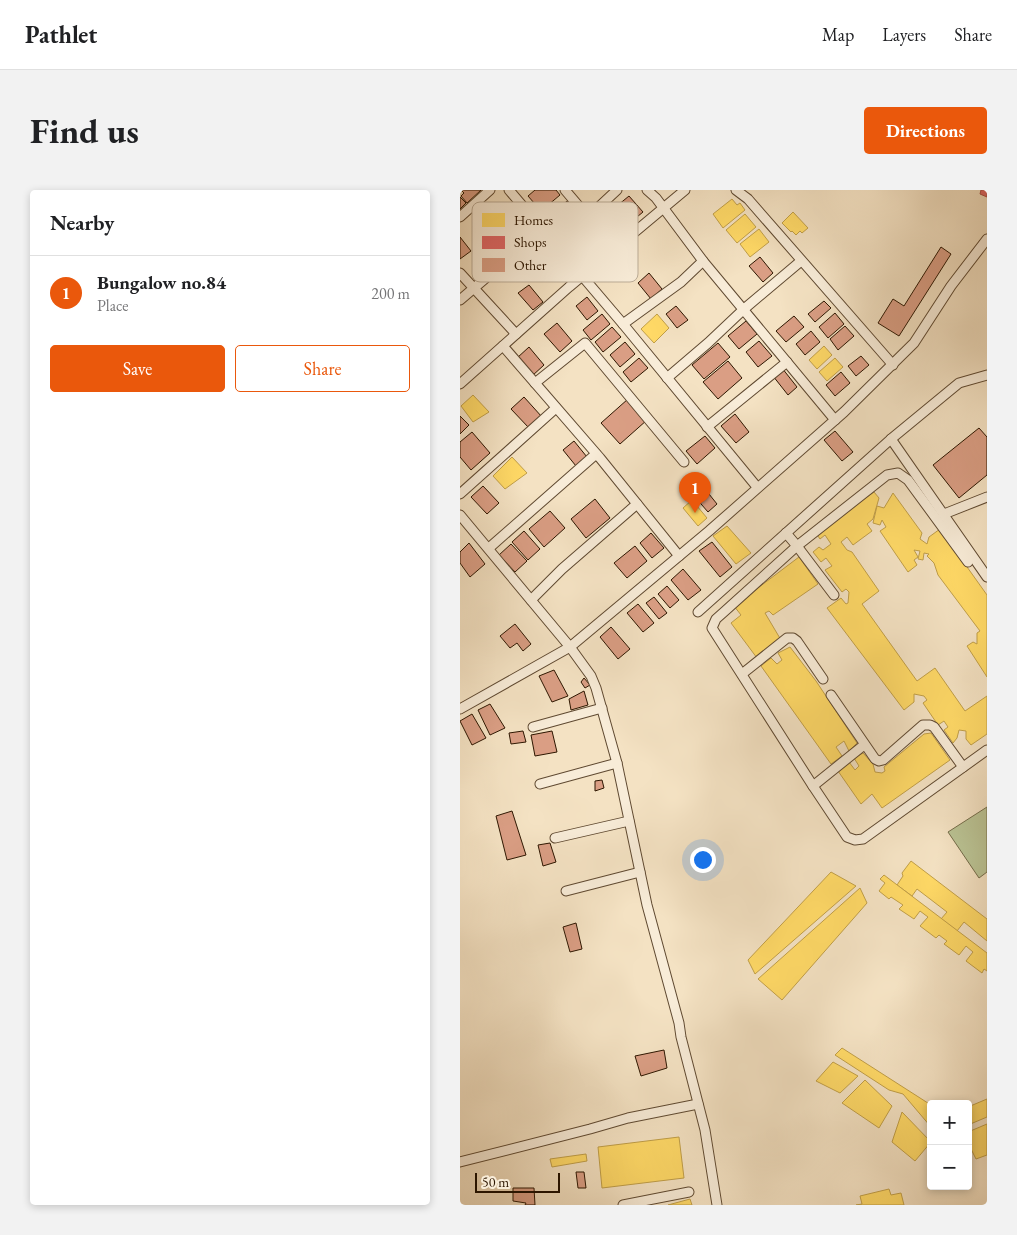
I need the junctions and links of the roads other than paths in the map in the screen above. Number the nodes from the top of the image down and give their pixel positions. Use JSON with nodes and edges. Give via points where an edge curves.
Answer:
{"nodes":[{"id":1,"x":490,"y":190,"type":"edge"},
{"id":2,"x":509,"y":190,"type":"edge"},
{"id":3,"x":565,"y":190,"type":"edge"},
{"id":4,"x":618,"y":190,"type":"edge"},
{"id":5,"x":647,"y":190,"type":"edge"},
{"id":6,"x":685,"y":190,"type":"edge"},
{"id":7,"x":736,"y":190,"type":"edge"},
{"id":8,"x":477,"y":202,"type":"edge"},
{"id":9,"x":519,"y":202,"type":"edge"},
{"id":10,"x":575,"y":202,"type":"edge"},
{"id":11,"x":605,"y":202,"type":"edge"},
{"id":12,"x":472,"y":206,"type":"edge"},
{"id":13,"x":663,"y":208,"type":"junction"},
{"id":14,"x":460,"y":217,"type":"edge"},
{"id":15,"x":638,"y":229,"type":"edge"},
{"id":16,"x":987,"y":240,"type":"edge"},
{"id":17,"x":703,"y":261,"type":"junction"},
{"id":18,"x":801,"y":261,"type":"junction"},
{"id":19,"x":460,"y":273,"type":"edge"},
{"id":20,"x":482,"y":282,"type":"edge"},
{"id":21,"x":575,"y":282,"type":"edge"},
{"id":22,"x":587,"y":282,"type":"edge"},
{"id":23,"x":474,"y":289,"type":"junction"},
{"id":24,"x":460,"y":300,"type":"edge"},
{"id":25,"x":744,"y":309,"type":"junction"},
{"id":26,"x":623,"y":324,"type":"junction"},
{"id":27,"x":516,"y":334,"type":"junction"},
{"id":28,"x":503,"y":346,"type":"junction"},
{"id":29,"x":787,"y":362,"type":"junction"},
{"id":30,"x":892,"y":365,"type":"junction"},
{"id":31,"x":987,"y":375,"type":"edge"},
{"id":32,"x":667,"y":378,"type":"junction"},
{"id":33,"x":534,"y":383,"type":"junction"},
{"id":34,"x":460,"y":384,"type":"edge"},
{"id":35,"x":556,"y":408,"type":"junction"},
{"id":36,"x":834,"y":420,"type":"junction"},
{"id":37,"x":707,"y":427,"type":"junction"},
{"id":38,"x":891,"y":440,"type":"junction"},
{"id":39,"x":596,"y":454,"type":"junction"},
{"id":40,"x":684,"y":462,"type":"dead end"},
{"id":41,"x":757,"y":487,"type":"junction"},
{"id":42,"x":460,"y":494,"type":"edge"},
{"id":43,"x":987,"y":497,"type":"edge"},
{"id":44,"x":637,"y":504,"type":"junction"},
{"id":45,"x":944,"y":514,"type":"junction"},
{"id":46,"x":460,"y":515,"type":"edge"},
{"id":47,"x":786,"y":533,"type":"junction"},
{"id":48,"x":797,"y":546,"type":"junction"},
{"id":49,"x":489,"y":548,"type":"junction"},
{"id":50,"x":679,"y":556,"type":"junction"},
{"id":51,"x":968,"y":562,"type":"dead end"},
{"id":52,"x":987,"y":577,"type":"edge"},
{"id":53,"x":834,"y":595,"type":"dead end"},
{"id":54,"x":531,"y":600,"type":"junction"},
{"id":55,"x":698,"y":612,"type":"dead end"},
{"id":56,"x":570,"y":647,"type":"junction"},
{"id":57,"x":742,"y":674,"type":"junction"},
{"id":58,"x":823,"y":679,"type":"dead end"},
{"id":59,"x":831,"y":695,"type":"dead end"},
{"id":60,"x":602,"y":708,"type":"junction"},
{"id":61,"x":460,"y":709,"type":"edge"},
{"id":62,"x":533,"y":727,"type":"dead end"},
{"id":63,"x":864,"y":745,"type":"junction"},
{"id":64,"x":987,"y":750,"type":"edge"},
{"id":65,"x":617,"y":763,"type":"junction"},
{"id":66,"x":963,"y":767,"type":"junction"},
{"id":67,"x":540,"y":784,"type":"dead end"},
{"id":68,"x":813,"y":786,"type":"junction"},
{"id":69,"x":629,"y":821,"type":"junction"},
{"id":70,"x":555,"y":838,"type":"dead end"},
{"id":71,"x":640,"y":872,"type":"junction"},
{"id":72,"x":566,"y":892,"type":"dead end"},
{"id":73,"x":698,"y":1104,"type":"junction"},
{"id":74,"x":460,"y":1162,"type":"edge"},
{"id":75,"x":689,"y":1192,"type":"dead end"},
{"id":76,"x":623,"y":1205,"type":"edge"},
{"id":77,"x":717,"y":1205,"type":"edge"}],
"edges":[{"from":1,"to":8,"type":"street"},
{"from":2,"to":9,"type":"street"},
{"from":3,"to":10,"type":"street"},
{"from":4,"to":11,"type":"street"},
{"from":5,"to":13,"type":"street"},
{"from":6,"to":13,"type":"street"},
{"from":7,"to":18,"type":"street","via":[[748,199]]},
{"from":12,"to":14,"type":"street"},
{"from":13,"to":15,"type":"street"},
{"from":13,"to":17,"type":"street"},
{"from":16,"to":30,"type":"street","via":[[951,286],[914,343]]},
{"from":17,"to":25,"type":"street"},
{"from":17,"to":26,"type":"street","via":[[681,282]]},
{"from":18,"to":25,"type":"street"},
{"from":18,"to":30,"type":"street"},
{"from":19,"to":23,"type":"street"},
{"from":20,"to":23,"type":"street"},
{"from":21,"to":27,"type":"street"},
{"from":22,"to":26,"type":"street"},
{"from":23,"to":24,"type":"street"},
{"from":23,"to":27,"type":"street"},
{"from":25,"to":29,"type":"street"},
{"from":25,"to":32,"type":"street"},
{"from":26,"to":32,"type":"street"},
{"from":27,"to":28,"type":"street"},
{"from":28,"to":33,"type":"street"},
{"from":28,"to":34,"type":"street"},
{"from":29,"to":36,"type":"street"},
{"from":29,"to":37,"type":"street"},
{"from":30,"to":36,"type":"street"},
{"from":31,"to":38,"type":"street","via":[[959,383]]},
{"from":32,"to":37,"type":"street"},
{"from":33,"to":35,"type":"street"},
{"from":33,"to":40,"type":"street","via":[[585,343]]},
{"from":35,"to":39,"type":"street"},
{"from":35,"to":42,"type":"street"},
{"from":36,"to":41,"type":"street"},
{"from":37,"to":41,"type":"street"},
{"from":38,"to":45,"type":"street"},
{"from":38,"to":47,"type":"street"},
{"from":39,"to":44,"type":"street"},
{"from":39,"to":49,"type":"street"},
{"from":41,"to":50,"type":"street"},
{"from":43,"to":45,"type":"street"},
{"from":44,"to":50,"type":"street"},
{"from":44,"to":54,"type":"street"},
{"from":45,"to":52,"type":"street"},
{"from":46,"to":49,"type":"street"},
{"from":47,"to":48,"type":"street"},
{"from":47,"to":55,"type":"street"},
{"from":48,"to":51,"type":"street","via":[[887,475],[898,473],[922,497]]},
{"from":48,"to":53,"type":"street"},
{"from":48,"to":57,"type":"street","via":[[724,611],[712,628]]},
{"from":49,"to":54,"type":"street"},
{"from":50,"to":56,"type":"street"},
{"from":54,"to":56,"type":"street"},
{"from":56,"to":60,"type":"street","via":[[591,676]]},
{"from":56,"to":61,"type":"street"},
{"from":57,"to":58,"type":"street","via":[[787,638],[793,638]]},
{"from":57,"to":68,"type":"street"},
{"from":59,"to":63,"type":"street"},
{"from":60,"to":62,"type":"street"},
{"from":60,"to":65,"type":"street"},
{"from":63,"to":66,"type":"street","via":[[875,760],[883,760],[923,725],[930,724]]},
{"from":63,"to":68,"type":"street"},
{"from":64,"to":66,"type":"street"},
{"from":65,"to":67,"type":"street"},
{"from":65,"to":69,"type":"street"},
{"from":66,"to":68,"type":"street","via":[[863,838],[855,840],[847,837]]},
{"from":69,"to":70,"type":"street"},
{"from":69,"to":71,"type":"street"},
{"from":71,"to":72,"type":"street"},
{"from":71,"to":73,"type":"street"},
{"from":73,"to":74,"type":"street","via":[[628,1118]]},
{"from":73,"to":77,"type":"street"},
{"from":75,"to":76,"type":"street"}]}
